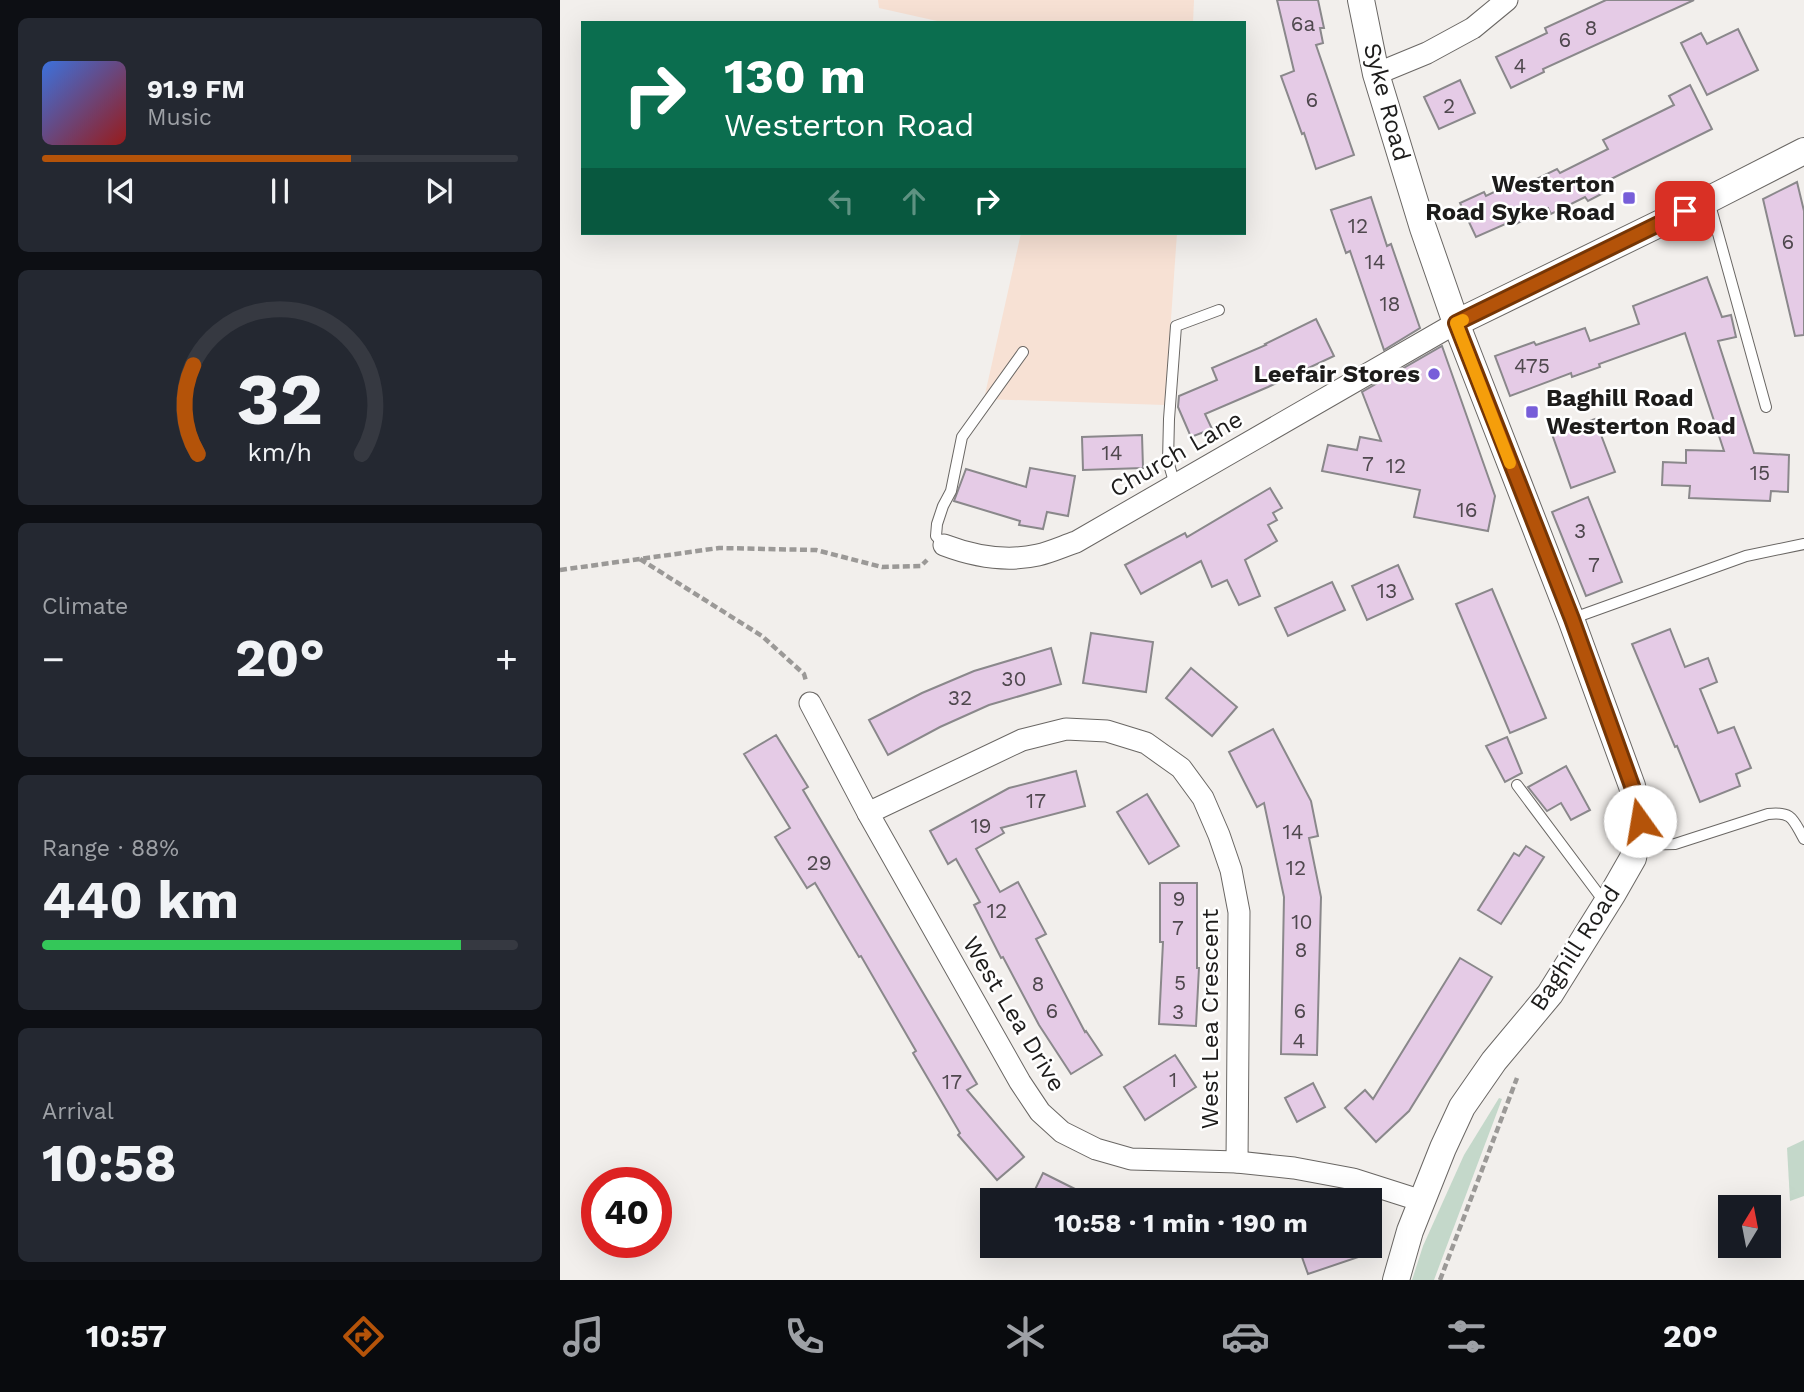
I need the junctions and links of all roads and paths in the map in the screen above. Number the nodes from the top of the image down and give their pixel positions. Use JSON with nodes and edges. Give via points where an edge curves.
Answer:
{"nodes":[{"id":1,"x":1361,"y":0,"type":"edge"},
{"id":2,"x":1507,"y":0,"type":"edge"},
{"id":3,"x":1376,"y":74,"type":"junction"},
{"id":4,"x":1804,"y":151,"type":"edge"},
{"id":5,"x":1708,"y":200,"type":"junction"},
{"id":6,"x":1219,"y":310,"type":"dead end"},
{"id":7,"x":1456,"y":323,"type":"junction"},
{"id":8,"x":1023,"y":352,"type":"dead end"},
{"id":9,"x":1766,"y":407,"type":"dead end"},
{"id":10,"x":1175,"y":485,"type":"junction"},
{"id":11,"x":1804,"y":544,"type":"edge"},
{"id":12,"x":944,"y":545,"type":"junction"},
{"id":13,"x":640,"y":559,"type":"junction"},
{"id":14,"x":560,"y":570,"type":"edge"},
{"id":15,"x":1572,"y":619,"type":"junction"},
{"id":16,"x":810,"y":703,"type":"joint"},
{"id":17,"x":1517,"y":785,"type":"dead end"},
{"id":18,"x":868,"y":813,"type":"junction"},
{"id":19,"x":1804,"y":839,"type":"edge"},
{"id":20,"x":1635,"y":845,"type":"junction"},
{"id":21,"x":1606,"y":904,"type":"junction"},
{"id":22,"x":1520,"y":1072,"type":"dead end"},
{"id":23,"x":1237,"y":1162,"type":"junction"},
{"id":24,"x":1422,"y":1201,"type":"junction"},
{"id":25,"x":1396,"y":1280,"type":"edge"},
{"id":26,"x":1440,"y":1280,"type":"edge"}],
"edges":[{"from":1,"to":3,"type":"street","name":"Syke Road"},
{"from":2,"to":3,"type":"street","via":[[1473,28]]},
{"from":3,"to":7,"type":"street","name":"Syke Road"},
{"from":4,"to":5,"type":"street"},
{"from":5,"to":7,"type":"street"},
{"from":5,"to":9,"type":"lane"},
{"from":6,"to":10,"type":"lane","via":[[1176,326],[1168,461]]},
{"from":7,"to":10,"type":"street","name":"Church Lane"},
{"from":7,"to":15,"type":"street","name":"Baghill Road"},
{"from":8,"to":12,"type":"lane","via":[[962,437],[951,491],[937,524],[936,536]]},
{"from":10,"to":12,"type":"street","name":"Church Lane","via":[[1076,542],[1038,555],[1003,558],[967,554]]},
{"from":11,"to":15,"type":"lane","via":[[1746,556]]},
{"from":12,"to":13,"type":"path","via":[[921,566],[882,567],[816,550],[719,548]]},
{"from":13,"to":14,"type":"path"},
{"from":13,"to":16,"type":"path","via":[[762,636],[804,674]]},
{"from":15,"to":20,"type":"street","name":"Baghill Road","via":[[1632,786],[1640,821]]},
{"from":16,"to":18,"type":"street","name":"West Lea Drive"},
{"from":17,"to":21,"type":"lane"},
{"from":18,"to":23,"type":"street","name":"West Lea Drive","via":[[1020,1082],[1062,1132],[1130,1159]]},
{"from":18,"to":23,"type":"street","name":"West Lea Crescent","via":[[1023,740],[1066,729],[1107,731],[1146,743],[1181,768],[1203,798],[1219,835],[1239,912]]},
{"from":19,"to":20,"type":"lane","via":[[1791,817],[1780,812],[1675,844]]},
{"from":20,"to":21,"type":"street","name":"Baghill Road","via":[[1633,858]]},
{"from":21,"to":24,"type":"street","name":"Baghill Road","via":[[1550,994],[1462,1107]]},
{"from":22,"to":26,"type":"path"},
{"from":23,"to":24,"type":"street","name":"West Lea Drive","via":[[1353,1179]]},
{"from":24,"to":25,"type":"street","name":"Baghill Road"}]}
